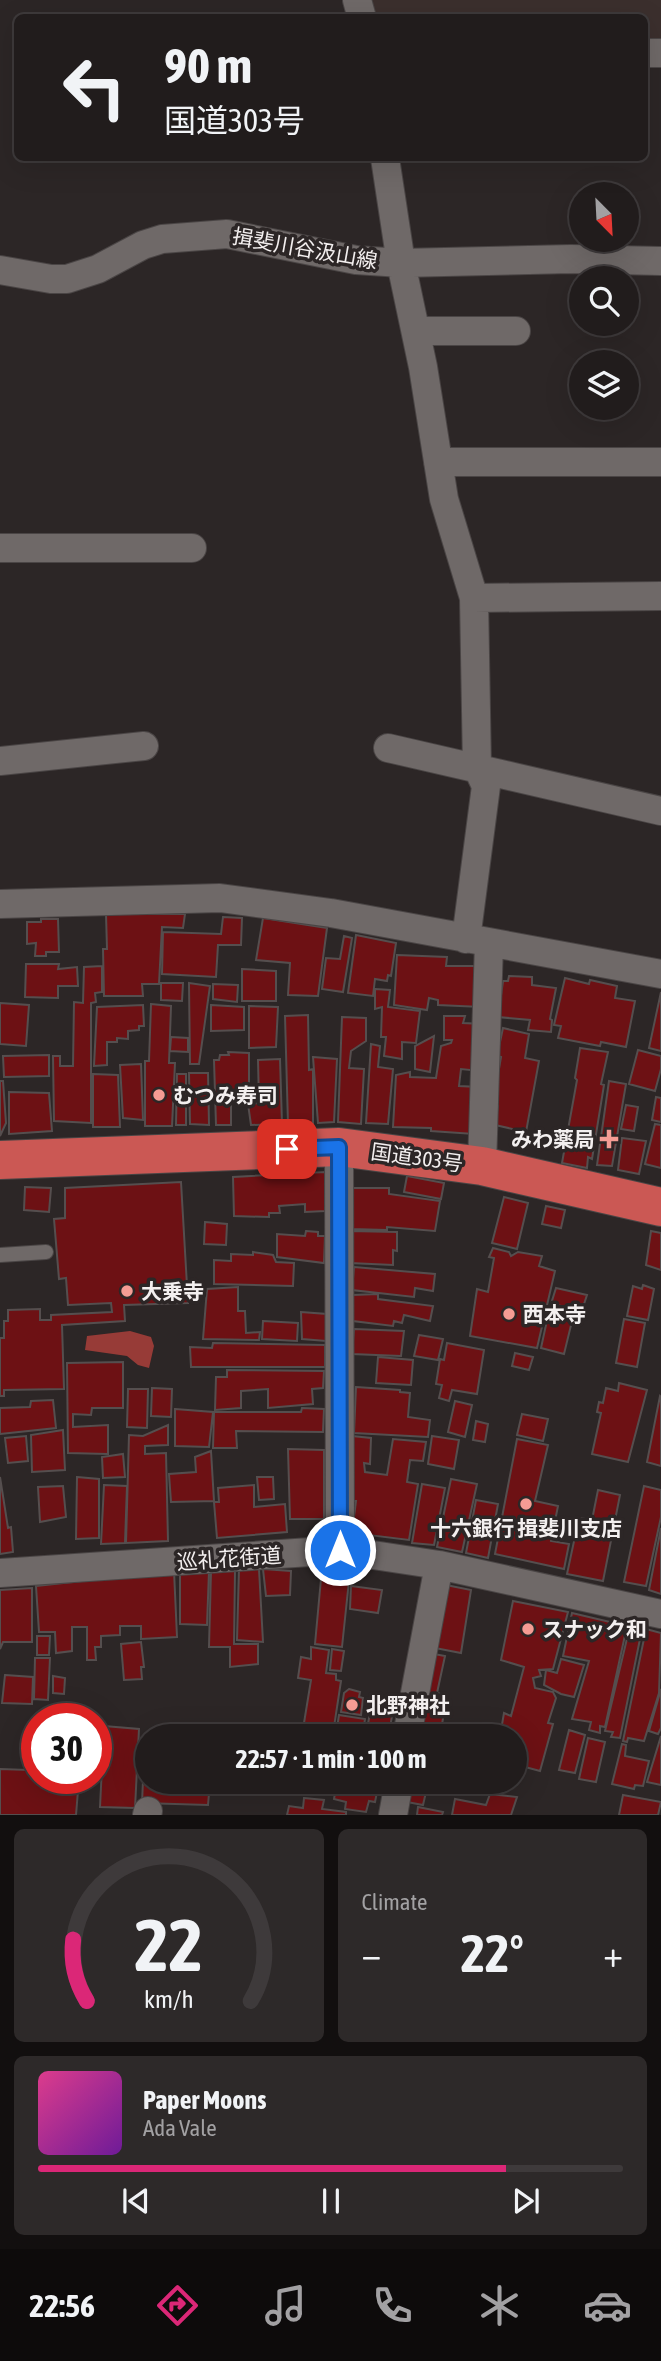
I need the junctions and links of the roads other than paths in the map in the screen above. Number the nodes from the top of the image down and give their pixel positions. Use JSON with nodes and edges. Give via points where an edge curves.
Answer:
{"nodes":[{"id":1,"x":385,"y":161,"type":"edge"},
{"id":2,"x":661,"y":261,"type":"edge"},
{"id":3,"x":401,"y":263,"type":"junction"},
{"id":4,"x":0,"y":270,"type":"edge"},
{"id":5,"x":416,"y":331,"type":"junction"},
{"id":6,"x":516,"y":331,"type":"dead end"},
{"id":7,"x":438,"y":462,"type":"junction"},
{"id":8,"x":661,"y":462,"type":"edge"},
{"id":9,"x":0,"y":548,"type":"edge"},
{"id":10,"x":192,"y":548,"type":"dead end"},
{"id":11,"x":661,"y":596,"type":"edge"},
{"id":12,"x":474,"y":598,"type":"junction"},
{"id":13,"x":144,"y":746,"type":"dead end"},
{"id":14,"x":388,"y":748,"type":"dead end"},
{"id":15,"x":0,"y":761,"type":"edge"},
{"id":16,"x":477,"y":767,"type":"junction"},
{"id":17,"x":661,"y":811,"type":"edge"},
{"id":18,"x":0,"y":904,"type":"edge"},
{"id":19,"x":478,"y":941,"type":"junction"},
{"id":20,"x":661,"y":974,"type":"edge"},
{"id":21,"x":339,"y":1147,"type":"junction"},
{"id":22,"x":0,"y":1160,"type":"edge"},
{"id":23,"x":482,"y":1166,"type":"junction"},
{"id":24,"x":661,"y":1207,"type":"edge"},
{"id":25,"x":46,"y":1252,"type":"dead end"},
{"id":26,"x":0,"y":1255,"type":"edge"},
{"id":27,"x":340,"y":1550,"type":"junction"},
{"id":28,"x":439,"y":1565,"type":"junction"},
{"id":29,"x":0,"y":1573,"type":"edge"},
{"id":30,"x":661,"y":1614,"type":"edge"},
{"id":31,"x":409,"y":1724,"type":"edge"},
{"id":32,"x":397,"y":1794,"type":"edge"},
{"id":33,"x":393,"y":1815,"type":"edge"}],
"edges":[{"from":1,"to":3,"type":"street"},
{"from":2,"to":3,"type":"street","name":"揖斐川谷汲山線"},
{"from":3,"to":4,"type":"street","name":"揖斐川谷汲山線","via":[[356,260],[227,234],[162,239],[67,279]]},
{"from":3,"to":5,"type":"street"},
{"from":5,"to":6,"type":"street"},
{"from":5,"to":7,"type":"street"},
{"from":7,"to":8,"type":"street"},
{"from":7,"to":12,"type":"street","via":[[444,499]]},
{"from":9,"to":10,"type":"street"},
{"from":11,"to":12,"type":"street"},
{"from":12,"to":16,"type":"street"},
{"from":13,"to":15,"type":"street"},
{"from":14,"to":16,"type":"street"},
{"from":16,"to":17,"type":"street"},
{"from":16,"to":19,"type":"street","via":[[486,786]]},
{"from":18,"to":19,"type":"street","via":[[220,898]]},
{"from":19,"to":20,"type":"street"},
{"from":19,"to":23,"type":"street"},
{"from":21,"to":22,"type":"highway","name":"国道303号"},
{"from":21,"to":23,"type":"highway","name":"国道303号"},
{"from":21,"to":27,"type":"street"},
{"from":23,"to":24,"type":"highway","name":"国道303号"},
{"from":25,"to":26,"type":"lane"},
{"from":27,"to":28,"type":"street","name":"巡礼花街道"},
{"from":27,"to":29,"type":"street","name":"巡礼花街道"},
{"from":28,"to":30,"type":"street","name":"巡礼花街道"},
{"from":28,"to":31,"type":"street"},
{"from":32,"to":33,"type":"street"}]}
